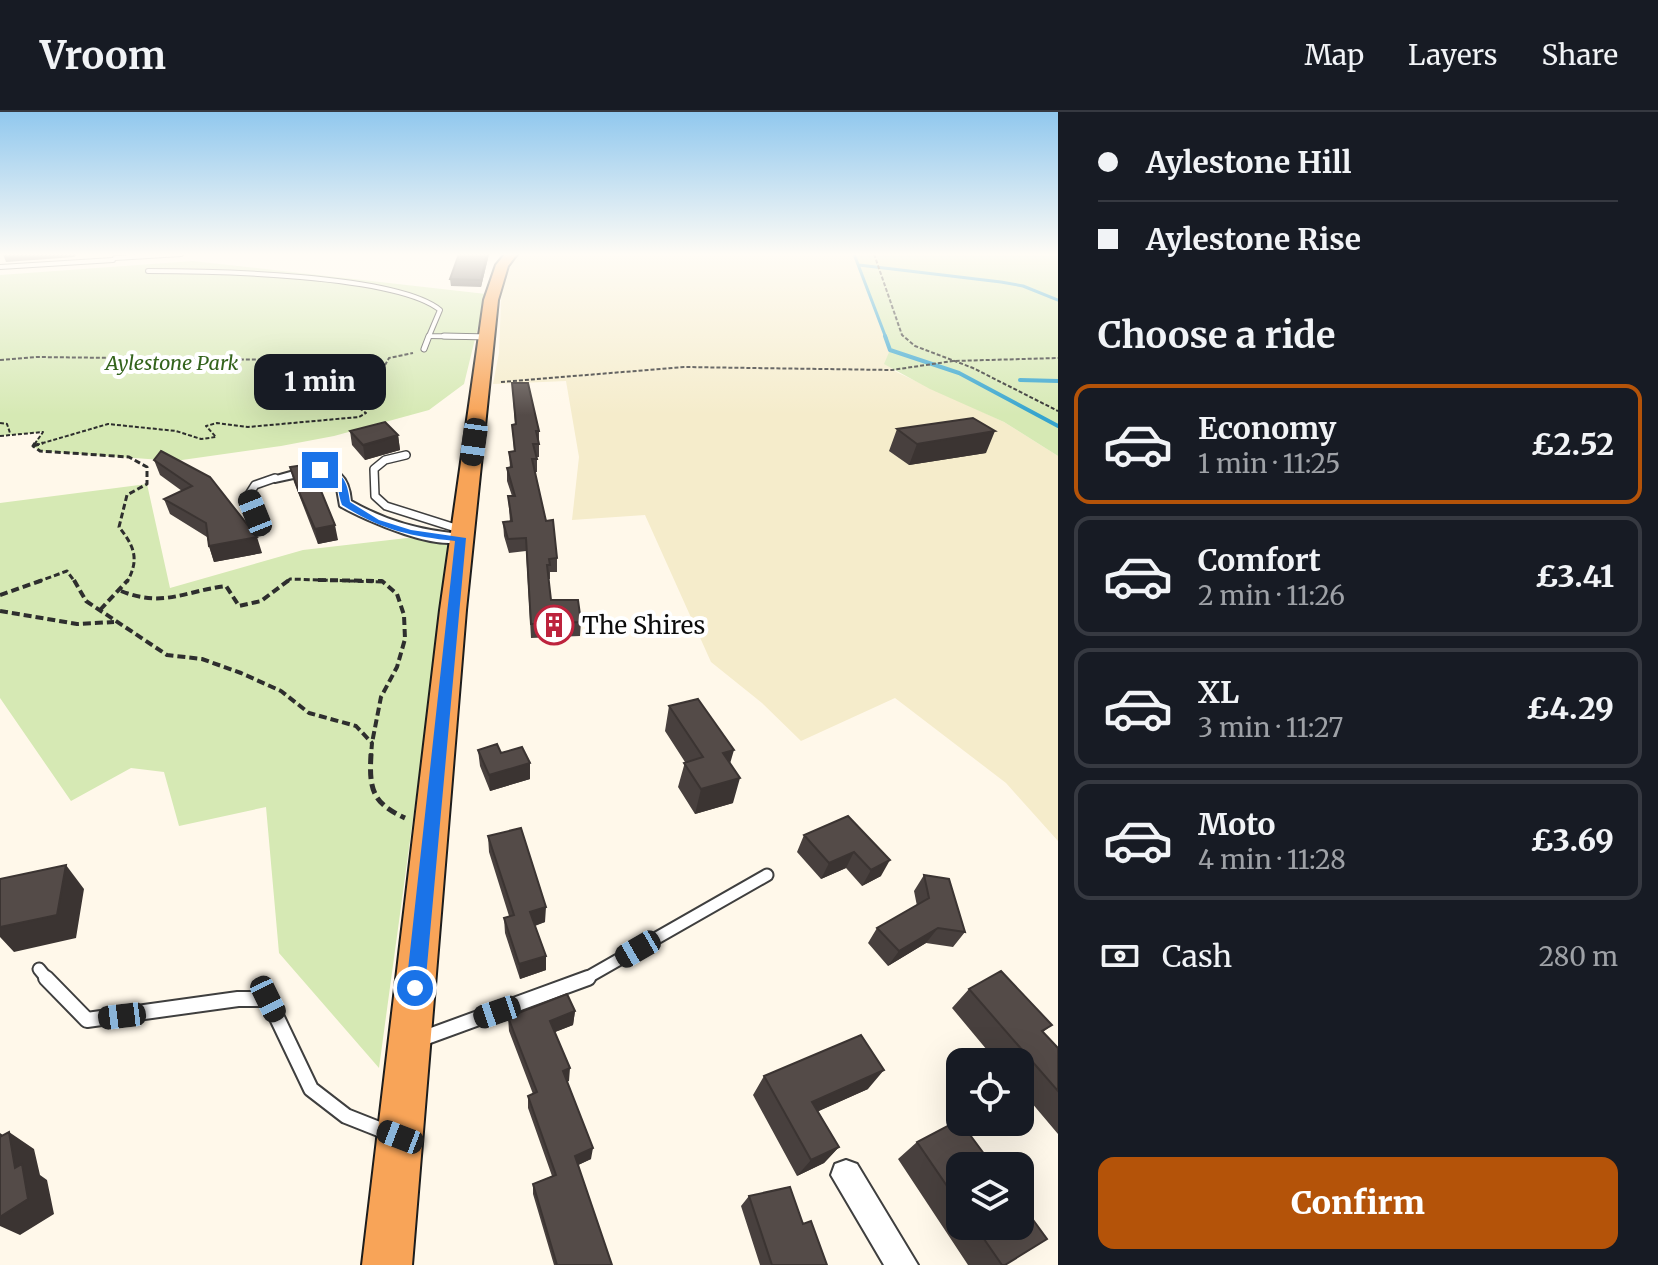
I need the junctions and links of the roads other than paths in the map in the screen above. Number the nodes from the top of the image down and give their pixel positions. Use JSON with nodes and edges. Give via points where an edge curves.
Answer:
{"nodes":[{"id":1,"x":438,"y":308,"type":"edge"},
{"id":2,"x":490,"y":308,"type":"edge"},
{"id":3,"x":429,"y":336,"type":"junction"},
{"id":4,"x":488,"y":337,"type":"junction"},
{"id":5,"x":424,"y":349,"type":"road end"},
{"id":6,"x":406,"y":455,"type":"dead end"},
{"id":7,"x":275,"y":478,"type":"joint"},
{"id":8,"x":262,"y":531,"type":"dead end"},
{"id":9,"x":461,"y":534,"type":"junction"},
{"id":10,"x":767,"y":875,"type":"dead end"},
{"id":11,"x":39,"y":969,"type":"dead end"},
{"id":12,"x":410,"y":1042,"type":"junction"},
{"id":13,"x":400,"y":1137,"type":"junction"},
{"id":14,"x":846,"y":1175,"type":"dead end"},
{"id":15,"x":387,"y":1265,"type":"edge"},
{"id":16,"x":902,"y":1265,"type":"edge"}],
"edges":[{"from":1,"to":3,"type":"lane"},
{"from":2,"to":4,"type":"highway"},
{"from":3,"to":4,"type":"lane"},
{"from":3,"to":5,"type":"lane"},
{"from":4,"to":9,"type":"highway"},
{"from":6,"to":9,"type":"lane","via":[[374,469],[375,496],[386,506]]},
{"from":7,"to":8,"type":"lane","via":[[257,482],[248,496]]},
{"from":7,"to":9,"type":"street","via":[[305,471],[334,473],[342,481],[345,503],[376,522],[410,533]]},
{"from":9,"to":12,"type":"highway"},
{"from":10,"to":12,"type":"lane","via":[[586,979]]},
{"from":11,"to":13,"type":"lane","via":[[87,1020],[268,999],[311,1089],[346,1116]]},
{"from":12,"to":13,"type":"highway"},
{"from":13,"to":15,"type":"highway"},
{"from":14,"to":16,"type":"street"}]}
